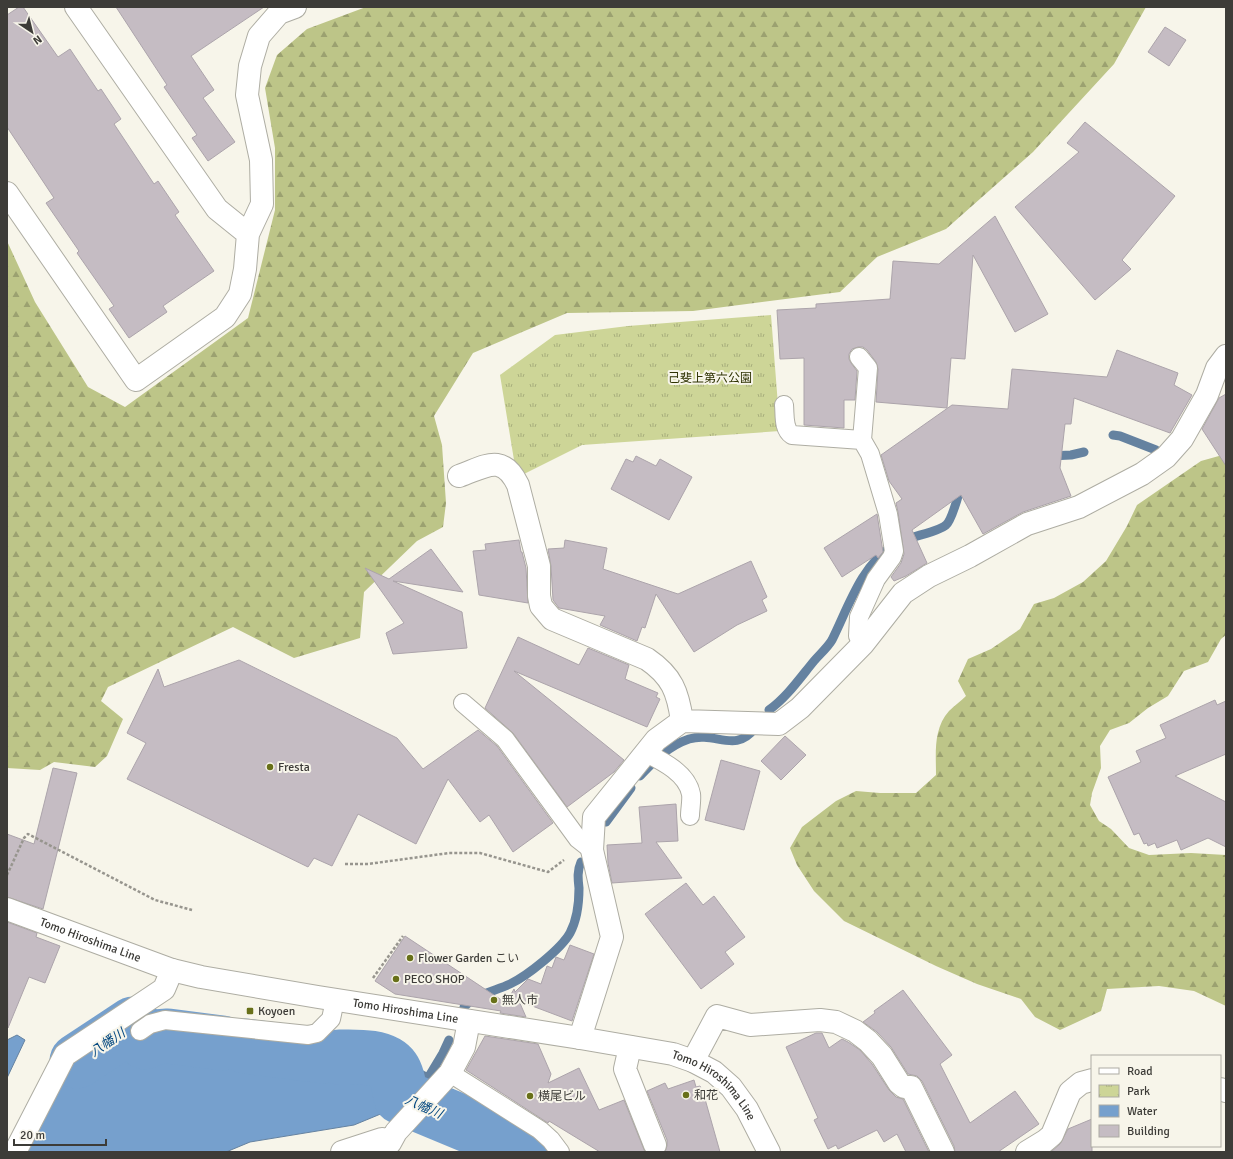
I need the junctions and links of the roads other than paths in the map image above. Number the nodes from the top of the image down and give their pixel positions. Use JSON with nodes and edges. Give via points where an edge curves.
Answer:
{"nodes":[{"id":1,"x":76,"y":7,"type":"edge"},
{"id":2,"x":283,"y":9,"type":"edge"},
{"id":3,"x":7,"y":193,"type":"edge"},
{"id":4,"x":248,"y":234,"type":"junction"},
{"id":5,"x":1226,"y":356,"type":"edge"},
{"id":6,"x":859,"y":357,"type":"dead end"},
{"id":7,"x":784,"y":405,"type":"dead end"},
{"id":8,"x":862,"y":440,"type":"junction"},
{"id":9,"x":458,"y":476,"type":"dead end"},
{"id":10,"x":862,"y":644,"type":"junction"},
{"id":11,"x":463,"y":703,"type":"dead end"},
{"id":12,"x":682,"y":721,"type":"junction"},
{"id":13,"x":654,"y":757,"type":"junction"},
{"id":14,"x":690,"y":816,"type":"dead end"},
{"id":15,"x":588,"y":847,"type":"junction"},
{"id":16,"x":7,"y":909,"type":"edge"},
{"id":17,"x":172,"y":970,"type":"junction"},
{"id":18,"x":335,"y":1000,"type":"junction"},
{"id":19,"x":469,"y":1021,"type":"junction"},
{"id":20,"x":140,"y":1031,"type":"dead end"},
{"id":21,"x":580,"y":1038,"type":"junction"},
{"id":22,"x":630,"y":1047,"type":"junction"},
{"id":23,"x":692,"y":1061,"type":"junction"},
{"id":24,"x":448,"y":1076,"type":"junction"},
{"id":25,"x":1091,"y":1080,"type":"edge"},
{"id":26,"x":390,"y":1142,"type":"edge"},
{"id":27,"x":655,"y":1145,"type":"dead end"},
{"id":28,"x":15,"y":1152,"type":"edge"},
{"id":29,"x":342,"y":1152,"type":"edge"},
{"id":30,"x":560,"y":1152,"type":"edge"},
{"id":31,"x":769,"y":1152,"type":"edge"},
{"id":32,"x":943,"y":1152,"type":"edge"},
{"id":33,"x":1027,"y":1152,"type":"edge"}],
"edges":[{"from":1,"to":4,"type":"street","via":[[217,209]]},
{"from":2,"to":4,"type":"street","via":[[259,36],[250,66],[247,95],[261,160],[262,204]]},
{"from":3,"to":4,"type":"street","via":[[136,380],[225,317],[240,294],[246,269]]},
{"from":5,"to":10,"type":"street","via":[[1217,368],[1207,395],[1182,439],[1166,457],[1142,474],[1079,507],[1027,524],[929,576],[903,593]]},
{"from":6,"to":8,"type":"lane","via":[[868,368]]},
{"from":7,"to":8,"type":"lane","via":[[786,428],[792,435]]},
{"from":8,"to":10,"type":"lane","via":[[870,454],[888,514],[893,547],[892,557],[876,579],[859,617],[858,636]]},
{"from":9,"to":12,"type":"street","via":[[493,464],[507,470],[515,479],[522,500],[539,566],[539,596],[546,613],[552,619],[656,665],[673,684]]},
{"from":10,"to":12,"type":"street","via":[[800,708],[779,724]]},
{"from":11,"to":15,"type":"lane","via":[[505,739],[578,839]]},
{"from":12,"to":13,"type":"street","via":[[656,740]]},
{"from":13,"to":14,"type":"lane","via":[[687,782],[691,795]]},
{"from":13,"to":15,"type":"street","via":[[594,817]]},
{"from":15,"to":21,"type":"street","via":[[612,937]]},
{"from":16,"to":17,"type":"street","name":"Tomo Hiroshima Line"},
{"from":17,"to":18,"type":"street","name":"Tomo Hiroshima Line","via":[[225,982]]},
{"from":17,"to":28,"type":"street","via":[[164,989],[65,1054]]},
{"from":18,"to":19,"type":"street","name":"Tomo Hiroshima Line"},
{"from":18,"to":20,"type":"lane","via":[[331,1019],[317,1033],[308,1035],[179,1020],[150,1024]]},
{"from":19,"to":21,"type":"street","name":"Tomo Hiroshima Line"},
{"from":19,"to":24,"type":"street","via":[[464,1047]]},
{"from":21,"to":22,"type":"street","name":"Tomo Hiroshima Line"},
{"from":22,"to":23,"type":"street","name":"Tomo Hiroshima Line","via":[[673,1054]]},
{"from":22,"to":27,"type":"street","via":[[625,1069]]},
{"from":23,"to":31,"type":"street","name":"Tomo Hiroshima Line","via":[[714,1072],[731,1087],[747,1109]]},
{"from":23,"to":32,"type":"street","via":[[717,1016],[750,1025],[820,1020],[836,1022],[855,1031],[868,1042],[882,1056],[899,1083],[904,1087],[911,1087]]},
{"from":24,"to":26,"type":"street"},
{"from":24,"to":30,"type":"lane","via":[[540,1130]]},
{"from":25,"to":33,"type":"street","via":[[1081,1083],[1070,1092],[1052,1135]]},
{"from":26,"to":29,"type":"street","via":[[382,1139]]}]}
